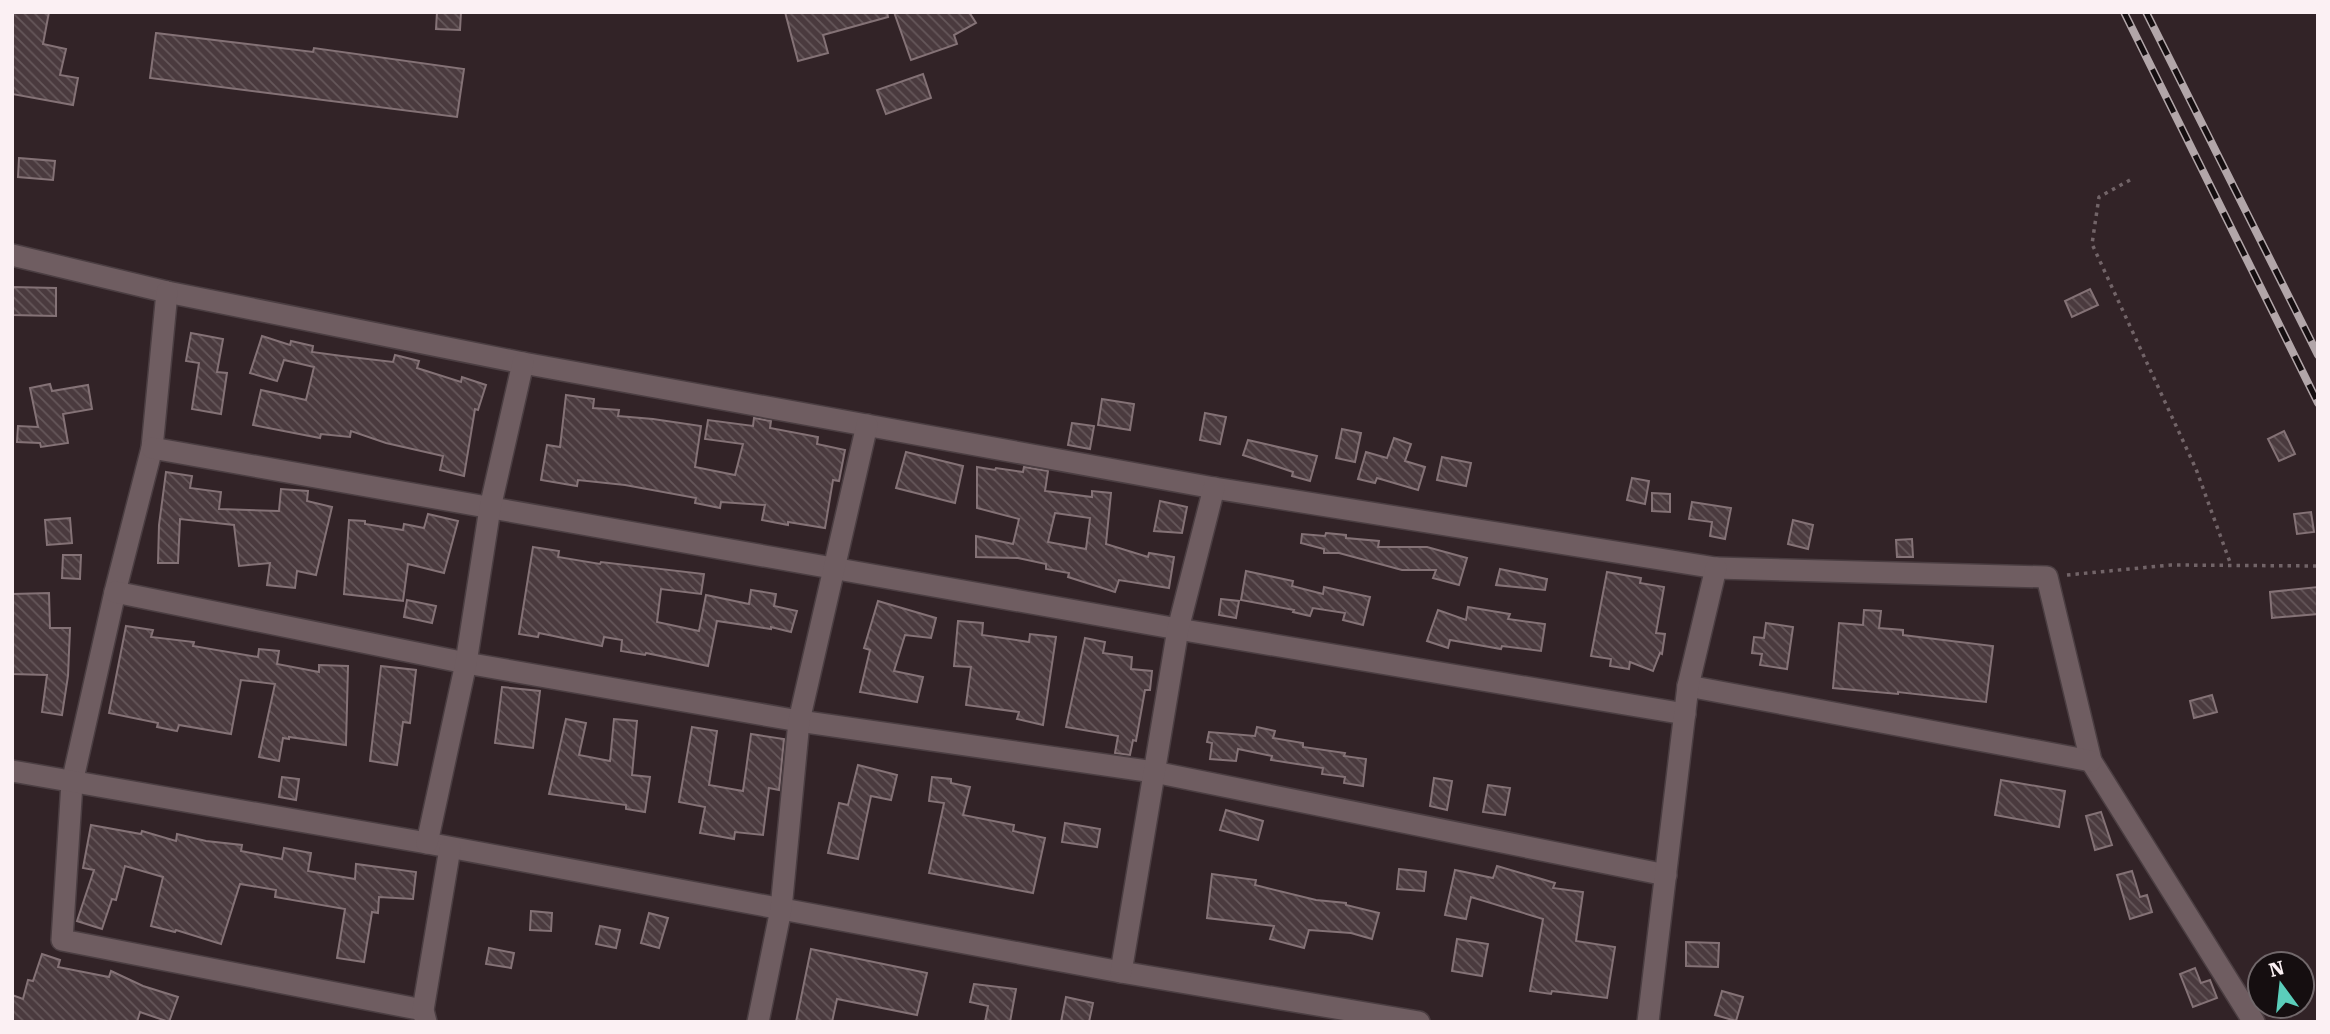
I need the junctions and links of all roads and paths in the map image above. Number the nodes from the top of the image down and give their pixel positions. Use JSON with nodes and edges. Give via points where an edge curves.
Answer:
{"nodes":[{"id":1,"x":2130,"y":180,"type":"dead end"},
{"id":2,"x":12,"y":255,"type":"edge"},
{"id":3,"x":167,"y":292,"type":"junction"},
{"id":4,"x":523,"y":363,"type":"junction"},
{"id":5,"x":867,"y":425,"type":"junction"},
{"id":6,"x":152,"y":448,"type":"junction"},
{"id":7,"x":1214,"y":488,"type":"junction"},
{"id":8,"x":490,"y":508,"type":"junction"},
{"id":9,"x":2231,"y":565,"type":"junction"},
{"id":10,"x":2318,"y":566,"type":"edge"},
{"id":11,"x":834,"y":568,"type":"junction"},
{"id":12,"x":1716,"y":568,"type":"junction"},
{"id":13,"x":2047,"y":577,"type":"junction"},
{"id":14,"x":115,"y":592,"type":"junction"},
{"id":15,"x":1178,"y":629,"type":"junction"},
{"id":16,"x":466,"y":663,"type":"junction"},
{"id":17,"x":1688,"y":686,"type":"junction"},
{"id":18,"x":1685,"y":714,"type":"junction"},
{"id":19,"x":799,"y":721,"type":"junction"},
{"id":20,"x":2091,"y":761,"type":"junction"},
{"id":21,"x":12,"y":771,"type":"edge"},
{"id":22,"x":1154,"y":772,"type":"junction"},
{"id":23,"x":72,"y":783,"type":"junction"},
{"id":24,"x":427,"y":843,"type":"junction"},
{"id":25,"x":450,"y":848,"type":"junction"},
{"id":26,"x":1666,"y":875,"type":"junction"},
{"id":27,"x":781,"y":909,"type":"junction"},
{"id":28,"x":1121,"y":972,"type":"junction"},
{"id":29,"x":425,"y":1016,"type":"edge"},
{"id":30,"x":758,"y":1022,"type":"edge"},
{"id":31,"x":1419,"y":1022,"type":"edge"},
{"id":32,"x":1648,"y":1022,"type":"edge"},
{"id":33,"x":2254,"y":1022,"type":"edge"}],
"edges":[{"from":1,"to":9,"type":"path","via":[[2099,197],[2092,244],[2196,469]]},
{"from":2,"to":3,"type":"street"},
{"from":3,"to":4,"type":"street"},
{"from":3,"to":6,"type":"street"},
{"from":4,"to":5,"type":"street"},
{"from":4,"to":8,"type":"street"},
{"from":5,"to":7,"type":"street"},
{"from":5,"to":11,"type":"street"},
{"from":6,"to":8,"type":"street"},
{"from":6,"to":14,"type":"street"},
{"from":7,"to":12,"type":"street"},
{"from":7,"to":15,"type":"street"},
{"from":8,"to":11,"type":"street"},
{"from":8,"to":16,"type":"street"},
{"from":9,"to":10,"type":"path"},
{"from":9,"to":13,"type":"path","via":[[2171,565]]},
{"from":11,"to":15,"type":"street"},
{"from":11,"to":19,"type":"street"},
{"from":12,"to":13,"type":"street"},
{"from":12,"to":17,"type":"street"},
{"from":13,"to":20,"type":"street"},
{"from":14,"to":16,"type":"street"},
{"from":14,"to":23,"type":"street"},
{"from":15,"to":18,"type":"street"},
{"from":15,"to":22,"type":"street"},
{"from":16,"to":19,"type":"street"},
{"from":16,"to":24,"type":"street"},
{"from":17,"to":18,"type":"street"},
{"from":17,"to":20,"type":"street"},
{"from":18,"to":26,"type":"street"},
{"from":19,"to":22,"type":"street"},
{"from":19,"to":27,"type":"street"},
{"from":20,"to":33,"type":"street"},
{"from":21,"to":23,"type":"street"},
{"from":22,"to":26,"type":"street"},
{"from":22,"to":28,"type":"street"},
{"from":23,"to":24,"type":"street"},
{"from":23,"to":29,"type":"street","via":[[62,940]]},
{"from":24,"to":25,"type":"street"},
{"from":25,"to":27,"type":"street"},
{"from":25,"to":29,"type":"street"},
{"from":26,"to":32,"type":"street"},
{"from":27,"to":28,"type":"street"},
{"from":27,"to":30,"type":"street"},
{"from":28,"to":31,"type":"street"}]}
